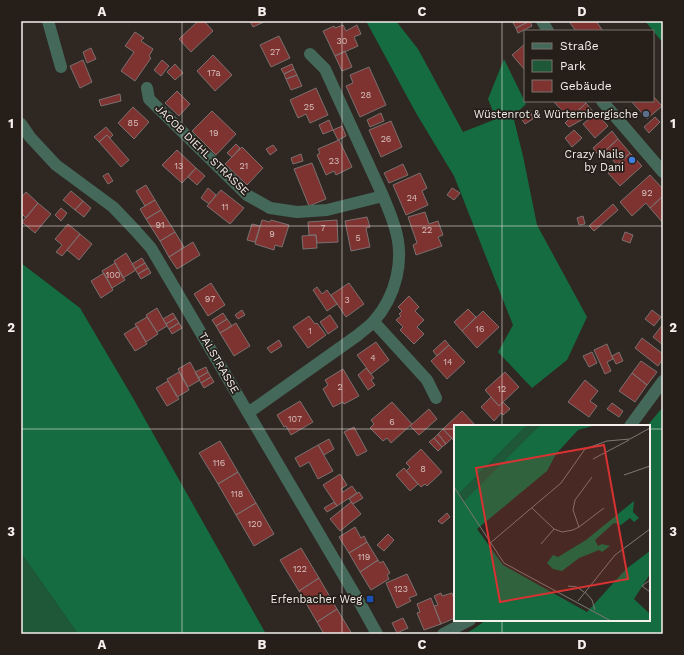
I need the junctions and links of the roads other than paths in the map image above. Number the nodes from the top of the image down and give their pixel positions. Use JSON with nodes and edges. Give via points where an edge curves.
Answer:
{"nodes":[{"id":1,"x":48,"y":21,"type":"edge"},
{"id":2,"x":542,"y":21,"type":"edge"},
{"id":3,"x":547,"y":30,"type":"edge"},
{"id":4,"x":310,"y":54,"type":"dead end"},
{"id":5,"x":61,"y":66,"type":"dead end"},
{"id":6,"x":147,"y":88,"type":"dead end"},
{"id":7,"x":603,"y":102,"type":"edge"},
{"id":8,"x":21,"y":124,"type":"edge"},
{"id":9,"x":663,"y":172,"type":"edge"},
{"id":10,"x":383,"y":196,"type":"junction"},
{"id":11,"x":374,"y":322,"type":"junction"},
{"id":12,"x":663,"y":381,"type":"edge"},
{"id":13,"x":436,"y":398,"type":"dead end"},
{"id":14,"x":248,"y":414,"type":"junction"},
{"id":15,"x":631,"y":425,"type":"edge"},
{"id":16,"x":468,"y":621,"type":"edge"},
{"id":17,"x":377,"y":634,"type":"edge"},
{"id":18,"x":443,"y":634,"type":"edge"}],
"edges":[{"from":1,"to":5,"type":"street"},
{"from":2,"to":3,"type":"street"},
{"from":4,"to":10,"type":"street","via":[[325,69]]},
{"from":6,"to":10,"type":"street","name":"JACOB DIEHL STRASSE","via":[[149,99],[219,169],[247,195],[270,208],[297,212],[327,210]]},
{"from":7,"to":9,"type":"street"},
{"from":8,"to":14,"type":"street","name":"TALSTRASSE","via":[[56,165],[112,207],[151,248]]},
{"from":10,"to":11,"type":"street","via":[[396,229],[400,255],[396,284],[387,305]]},
{"from":11,"to":13,"type":"street","via":[[427,380]]},
{"from":11,"to":14,"type":"street"},
{"from":12,"to":15,"type":"street"},
{"from":14,"to":17,"type":"street","name":"TALSTRASSE"},
{"from":16,"to":18,"type":"street"}]}
